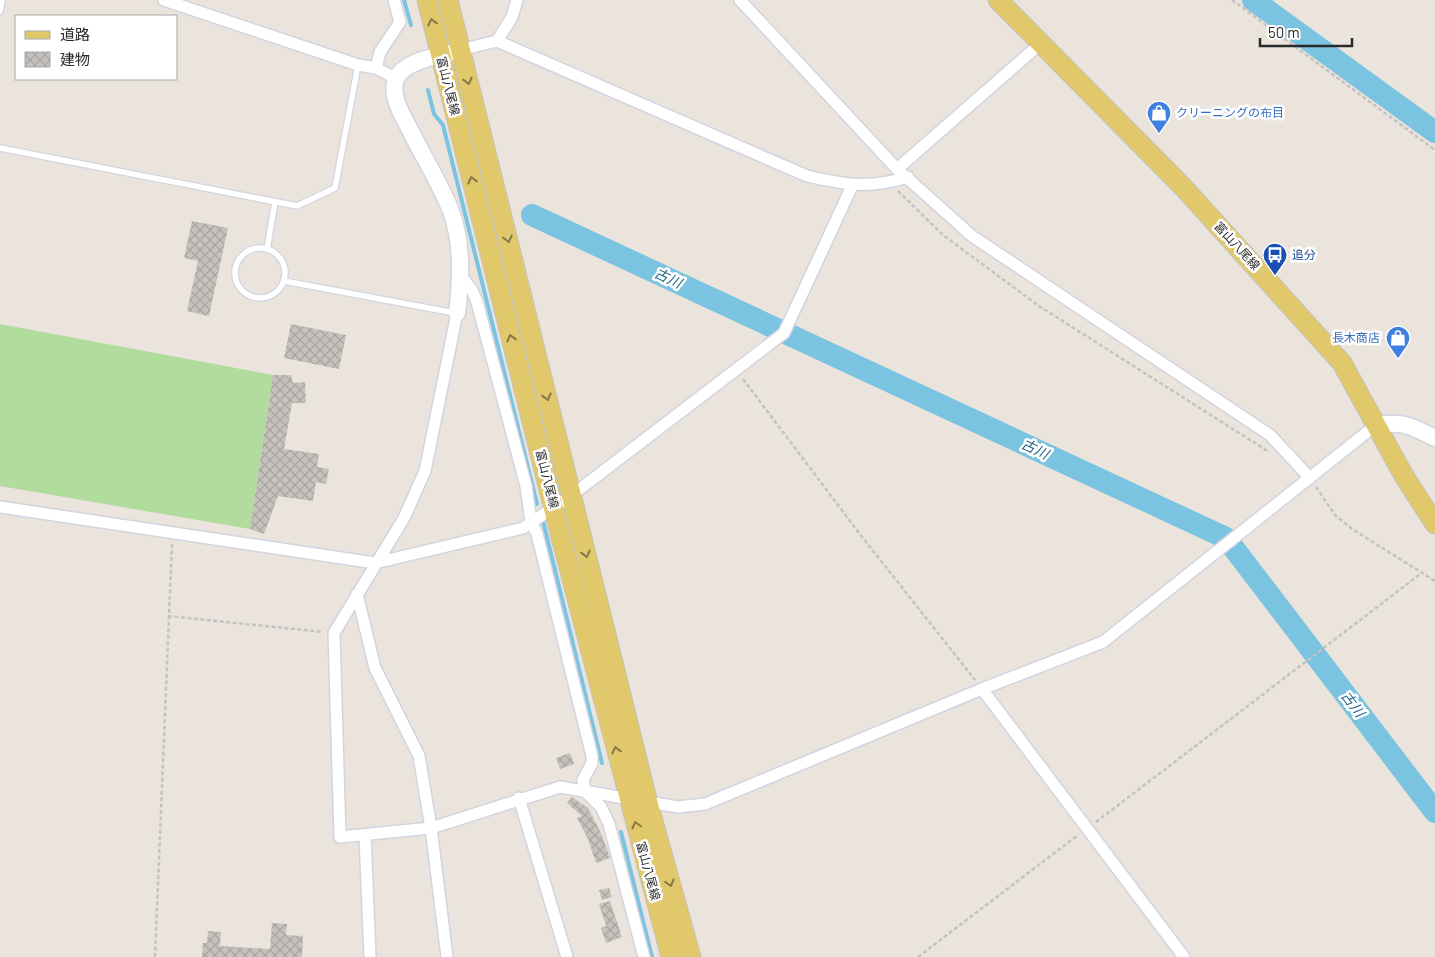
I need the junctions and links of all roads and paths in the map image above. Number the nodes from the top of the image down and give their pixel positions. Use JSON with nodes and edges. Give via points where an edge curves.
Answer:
{"nodes":[{"id":1,"x":2,"y":0,"type":"edge"},
{"id":2,"x":164,"y":0,"type":"edge"},
{"id":3,"x":394,"y":0,"type":"edge"},
{"id":4,"x":427,"y":0,"type":"edge"},
{"id":5,"x":448,"y":0,"type":"edge"},
{"id":6,"x":517,"y":0,"type":"edge"},
{"id":7,"x":740,"y":0,"type":"edge"},
{"id":8,"x":998,"y":0,"type":"edge"},
{"id":9,"x":1232,"y":0,"type":"edge"},
{"id":10,"x":0,"y":11,"type":"edge"},
{"id":11,"x":497,"y":40,"type":"junction"},
{"id":12,"x":1040,"y":44,"type":"junction"},
{"id":13,"x":460,"y":50,"type":"junction"},
{"id":14,"x":441,"y":56,"type":"junction"},
{"id":15,"x":358,"y":65,"type":"junction"},
{"id":16,"x":376,"y":68,"type":"junction"},
{"id":17,"x":397,"y":78,"type":"junction"},
{"id":18,"x":0,"y":148,"type":"edge"},
{"id":19,"x":1435,"y":150,"type":"edge"},
{"id":20,"x":897,"y":169,"type":"junction"},
{"id":21,"x":908,"y":177,"type":"junction"},
{"id":22,"x":891,"y":183,"type":"junction"},
{"id":23,"x":852,"y":186,"type":"junction"},
{"id":24,"x":275,"y":202,"type":"junction"},
{"id":25,"x":268,"y":249,"type":"junction"},
{"id":26,"x":461,"y":276,"type":"junction"},
{"id":27,"x":284,"y":281,"type":"junction"},
{"id":28,"x":457,"y":313,"type":"junction"},
{"id":29,"x":737,"y":370,"type":"junction"},
{"id":30,"x":1376,"y":425,"type":"junction"},
{"id":31,"x":1435,"y":438,"type":"edge"},
{"id":32,"x":1272,"y":454,"type":"dead end"},
{"id":33,"x":1310,"y":478,"type":"junction"},
{"id":34,"x":572,"y":495,"type":"junction"},
{"id":35,"x":553,"y":506,"type":"junction"},
{"id":36,"x":0,"y":507,"type":"edge"},
{"id":37,"x":531,"y":522,"type":"junction"},
{"id":38,"x":1435,"y":524,"type":"edge"},
{"id":39,"x":173,"y":532,"type":"junction"},
{"id":40,"x":375,"y":563,"type":"junction"},
{"id":41,"x":1423,"y":572,"type":"junction"},
{"id":42,"x":1435,"y":581,"type":"edge"},
{"id":43,"x":357,"y":594,"type":"junction"},
{"id":44,"x":168,"y":616,"type":"junction"},
{"id":45,"x":334,"y":633,"type":"junction"},
{"id":46,"x":982,"y":689,"type":"junction"},
{"id":47,"x":585,"y":791,"type":"junction"},
{"id":48,"x":628,"y":797,"type":"junction"},
{"id":49,"x":519,"y":798,"type":"junction"},
{"id":50,"x":648,"y":803,"type":"junction"},
{"id":51,"x":431,"y":828,"type":"junction"},
{"id":52,"x":1086,"y":829,"type":"junction"},
{"id":53,"x":365,"y":835,"type":"junction"},
{"id":54,"x":690,"y":953,"type":"edge"},
{"id":55,"x":667,"y":956,"type":"edge"},
{"id":56,"x":155,"y":957,"type":"edge"},
{"id":57,"x":370,"y":957,"type":"edge"},
{"id":58,"x":447,"y":957,"type":"edge"},
{"id":59,"x":567,"y":957,"type":"edge"},
{"id":60,"x":644,"y":957,"type":"edge"},
{"id":61,"x":918,"y":957,"type":"edge"},
{"id":62,"x":1184,"y":957,"type":"edge"}],
"edges":[{"from":1,"to":10,"type":"lane"},
{"from":2,"to":15,"type":"street"},
{"from":3,"to":16,"type":"street","via":[[400,22],[380,52]]},
{"from":14,"to":4,"type":"main road","name":"富山八尾線","one_way":true},
{"from":5,"to":13,"type":"main road","name":"富山八尾線"},
{"from":6,"to":11,"type":"street","via":[[512,17]]},
{"from":7,"to":20,"type":"street"},
{"from":8,"to":12,"type":"main road","name":"富山八尾線"},
{"from":9,"to":19,"type":"path"},
{"from":11,"to":13,"type":"street"},
{"from":11,"to":23,"type":"street","via":[[807,176]]},
{"from":12,"to":20,"type":"street"},
{"from":12,"to":30,"type":"main road","name":"富山八尾線","via":[[1184,188],[1284,297],[1342,363]]},
{"from":13,"to":14,"type":"street"},
{"from":13,"to":34,"type":"main road","name":"富山八尾線","one_way":true},
{"from":14,"to":17,"type":"street","via":[[409,66]]},
{"from":35,"to":14,"type":"main road","name":"富山八尾線","one_way":true},
{"from":15,"to":16,"type":"street"},
{"from":15,"to":24,"type":"lane","via":[[334,188],[297,206]]},
{"from":16,"to":17,"type":"street"},
{"from":17,"to":26,"type":"street","via":[[394,86],[399,107],[451,212],[459,246]]},
{"from":18,"to":24,"type":"lane"},
{"from":20,"to":21,"type":"street"},
{"from":21,"to":22,"type":"street"},
{"from":21,"to":33,"type":"street","via":[[972,236],[1270,435]]},
{"from":22,"to":23,"type":"street"},
{"from":22,"to":32,"type":"path","via":[[944,235],[1039,306]]},
{"from":23,"to":29,"type":"street","via":[[784,333]]},
{"from":24,"to":25,"type":"lane"},
{"from":25,"to":27,"type":"lane","via":[[281,258]]},
{"from":25,"to":27,"type":"lane","via":[[251,249],[239,260],[235,276],[237,284],[257,298],[273,294]]},
{"from":26,"to":28,"type":"street"},
{"from":26,"to":37,"type":"street","via":[[478,302],[526,486]]},
{"from":27,"to":28,"type":"lane"},
{"from":28,"to":40,"type":"street","via":[[426,471],[404,518]]},
{"from":29,"to":34,"type":"street"},
{"from":29,"to":46,"type":"path","via":[[859,533]]},
{"from":30,"to":31,"type":"street","via":[[1397,422]]},
{"from":30,"to":33,"type":"street"},
{"from":30,"to":38,"type":"main road","name":"富山八尾線"},
{"from":33,"to":41,"type":"path","via":[[1335,516]]},
{"from":33,"to":46,"type":"street","via":[[1102,642]]},
{"from":34,"to":35,"type":"street"},
{"from":34,"to":50,"type":"main road","name":"富山八尾線","one_way":true},
{"from":35,"to":37,"type":"street"},
{"from":48,"to":35,"type":"main road","name":"富山八尾線","one_way":true},
{"from":36,"to":39,"type":"street"},
{"from":37,"to":40,"type":"street","via":[[523,528]]},
{"from":37,"to":47,"type":"street","via":[[537,534],[592,756],[583,780]]},
{"from":39,"to":40,"type":"street"},
{"from":39,"to":44,"type":"path"},
{"from":40,"to":43,"type":"street"},
{"from":41,"to":42,"type":"path"},
{"from":41,"to":52,"type":"path"},
{"from":43,"to":45,"type":"street"},
{"from":43,"to":51,"type":"street","via":[[375,668],[419,756]]},
{"from":44,"to":45,"type":"path"},
{"from":44,"to":56,"type":"path"},
{"from":45,"to":53,"type":"street","via":[[340,836]]},
{"from":46,"to":50,"type":"street","via":[[705,804],[678,807]]},
{"from":46,"to":52,"type":"street"},
{"from":47,"to":48,"type":"street"},
{"from":47,"to":49,"type":"street","via":[[560,787]]},
{"from":47,"to":60,"type":"street","via":[[601,807],[609,824]]},
{"from":48,"to":50,"type":"street"},
{"from":55,"to":48,"type":"main road","name":"富山八尾線","one_way":true},
{"from":49,"to":51,"type":"street"},
{"from":49,"to":59,"type":"street"},
{"from":50,"to":54,"type":"main road","name":"富山八尾線","one_way":true},
{"from":51,"to":53,"type":"street"},
{"from":51,"to":58,"type":"street"},
{"from":52,"to":61,"type":"path"},
{"from":52,"to":62,"type":"street"},
{"from":53,"to":57,"type":"street"},
{"from":54,"to":55,"type":"street"}]}
